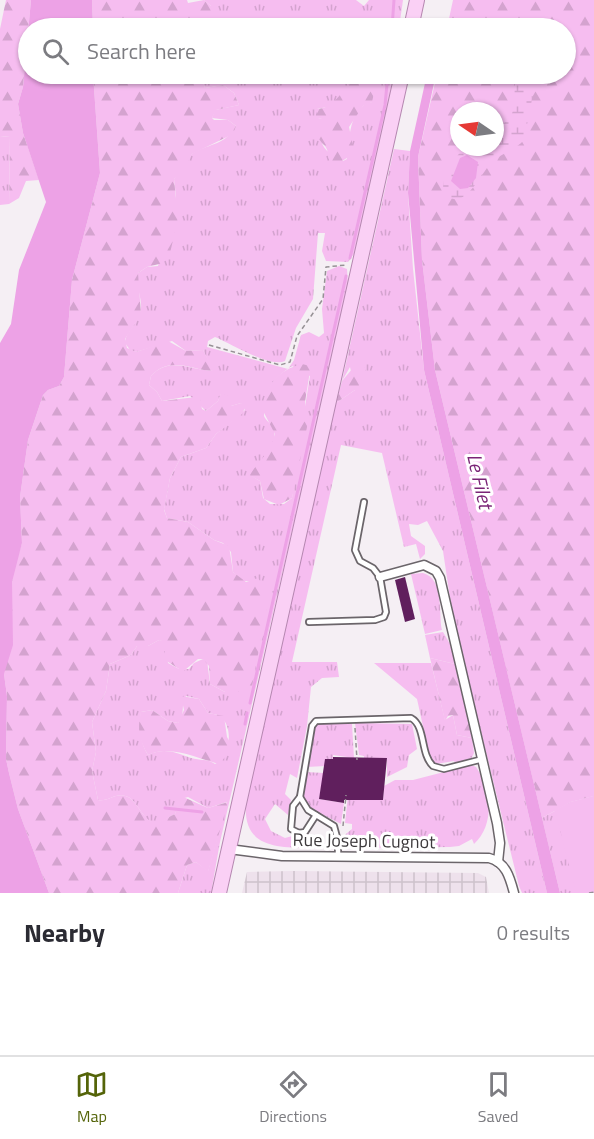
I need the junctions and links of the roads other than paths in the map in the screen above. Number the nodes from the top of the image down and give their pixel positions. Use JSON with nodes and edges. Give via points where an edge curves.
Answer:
{"nodes":[{"id":1,"x":417,"y":0,"type":"edge"},
{"id":2,"x":413,"y":18,"type":"edge"},
{"id":3,"x":400,"y":84,"type":"edge"},
{"id":4,"x":364,"y":502,"type":"dead end"},
{"id":5,"x":380,"y":577,"type":"junction"},
{"id":6,"x":309,"y":622,"type":"dead end"},
{"id":7,"x":483,"y":759,"type":"junction"},
{"id":8,"x":300,"y":797,"type":"junction"},
{"id":9,"x":316,"y":815,"type":"junction"},
{"id":10,"x":229,"y":849,"type":"junction"},
{"id":11,"x":338,"y":857,"type":"junction"},
{"id":12,"x":498,"y":862,"type":"junction"},
{"id":13,"x":219,"y":893,"type":"edge"},
{"id":14,"x":514,"y":893,"type":"edge"}],
"edges":[{"from":1,"to":2,"type":"main road"},
{"from":3,"to":10,"type":"main road"},
{"from":4,"to":5,"type":"lane","via":[[355,550],[360,561]]},
{"from":5,"to":6,"type":"lane","via":[[384,617]]},
{"from":5,"to":7,"type":"street","via":[[424,565],[440,578]]},
{"from":7,"to":8,"type":"lane","via":[[436,768],[426,757],[414,719],[319,719],[313,723]]},
{"from":7,"to":12,"type":"street","via":[[500,834]]},
{"from":8,"to":9,"type":"lane"},
{"from":8,"to":9,"type":"lane","via":[[293,806],[291,829],[305,832]]},
{"from":9,"to":11,"type":"lane","via":[[329,821],[337,833]]},
{"from":10,"to":11,"type":"street","name":"Rue Joseph Cugnot","via":[[270,856]]},
{"from":10,"to":13,"type":"main road"},
{"from":11,"to":12,"type":"street","name":"Rue Joseph Cugnot","via":[[489,858]]},
{"from":12,"to":14,"type":"street","via":[[508,874]]}]}
